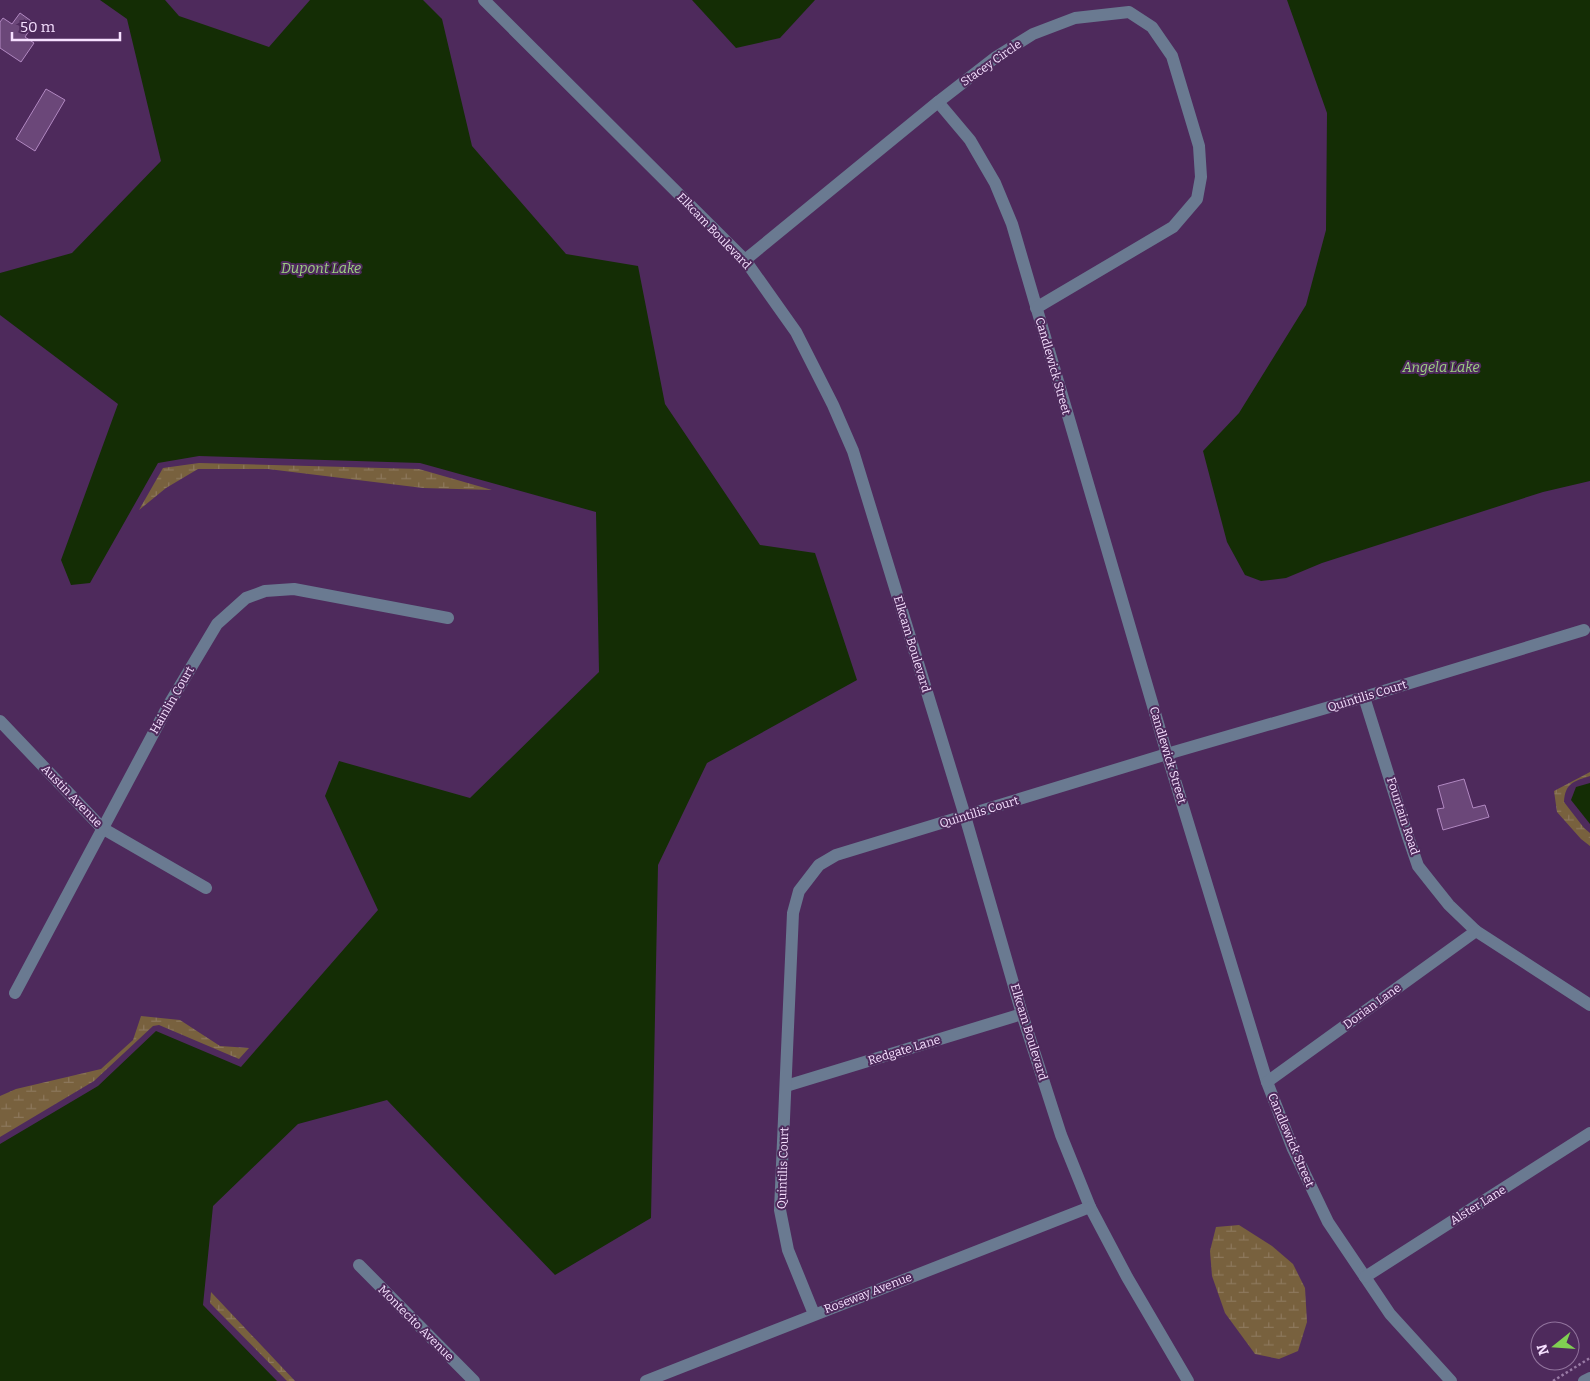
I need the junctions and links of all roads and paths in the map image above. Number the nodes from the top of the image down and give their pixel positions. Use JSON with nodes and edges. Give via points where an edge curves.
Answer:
{"nodes":[{"id":1,"x":484,"y":0,"type":"edge"},
{"id":2,"x":938,"y":102,"type":"junction"},
{"id":3,"x":745,"y":260,"type":"junction"},
{"id":4,"x":1036,"y":308,"type":"junction"},
{"id":5,"x":448,"y":618,"type":"dead end"},
{"id":6,"x":1584,"y":630,"type":"dead end"},
{"id":7,"x":1364,"y":698,"type":"junction"},
{"id":8,"x":0,"y":721,"type":"edge"},
{"id":9,"x":1167,"y":754,"type":"junction"},
{"id":10,"x":965,"y":816,"type":"junction"},
{"id":11,"x":102,"y":828,"type":"junction"},
{"id":12,"x":206,"y":888,"type":"dead end"},
{"id":13,"x":1476,"y":931,"type":"junction"},
{"id":14,"x":15,"y":993,"type":"dead end"},
{"id":15,"x":1590,"y":1005,"type":"edge"},
{"id":16,"x":1022,"y":1014,"type":"junction"},
{"id":17,"x":1267,"y":1082,"type":"junction"},
{"id":18,"x":786,"y":1086,"type":"junction"},
{"id":19,"x":1590,"y":1133,"type":"edge"},
{"id":20,"x":1090,"y":1207,"type":"junction"},
{"id":21,"x":359,"y":1265,"type":"dead end"},
{"id":22,"x":1365,"y":1276,"type":"junction"},
{"id":23,"x":814,"y":1314,"type":"junction"},
{"id":24,"x":1590,"y":1358,"type":"edge"},
{"id":25,"x":1590,"y":1378,"type":"edge"},
{"id":26,"x":474,"y":1381,"type":"edge"},
{"id":27,"x":646,"y":1381,"type":"edge"},
{"id":28,"x":1188,"y":1381,"type":"edge"},
{"id":29,"x":1451,"y":1381,"type":"edge"},
{"id":30,"x":1553,"y":1381,"type":"edge"},
{"id":31,"x":1584,"y":1381,"type":"edge"}],
"edges":[{"from":1,"to":3,"type":"street","name":"Elkcam Boulevard"},
{"from":2,"to":3,"type":"street","name":"Stacey Circle"},
{"from":2,"to":4,"type":"street","name":"Candlewick Street","via":[[970,140],[995,183],[1012,224]]},
{"from":2,"to":4,"type":"street","name":"Stacey Circle","via":[[996,57],[1033,34],[1075,18],[1129,12],[1152,26],[1172,56],[1199,146],[1201,177],[1197,199],[1173,227]]},
{"from":3,"to":10,"type":"street","name":"Elkcam Boulevard","via":[[796,332],[853,451]]},
{"from":4,"to":9,"type":"street","name":"Candlewick Street"},
{"from":5,"to":11,"type":"street","name":"Hainlin Court","via":[[294,588],[265,591],[246,598],[217,624]]},
{"from":6,"to":7,"type":"street","name":"Quintilis Court"},
{"from":7,"to":9,"type":"street","name":"Quintilis Court"},
{"from":7,"to":13,"type":"street","name":"Fountain Road","via":[[1418,866],[1449,906]]},
{"from":8,"to":11,"type":"street","name":"Austin Avenue"},
{"from":9,"to":10,"type":"street","name":"Quintilis Court"},
{"from":9,"to":17,"type":"street","name":"Candlewick Street"},
{"from":10,"to":16,"type":"street","name":"Elkcam Boulevard"},
{"from":10,"to":18,"type":"street","name":"Quintilis Court","via":[[836,855],[819,865],[799,891],[793,913]]},
{"from":11,"to":12,"type":"street","name":"Austin Avenue"},
{"from":11,"to":14,"type":"street","name":"Hainlin Court"},
{"from":13,"to":15,"type":"street","name":"Fountain Road"},
{"from":13,"to":17,"type":"street","name":"Dorian Lane"},
{"from":16,"to":18,"type":"street","name":"Redgate Lane"},
{"from":16,"to":20,"type":"street","name":"Elkcam Boulevard","via":[[1061,1135]]},
{"from":17,"to":22,"type":"street","name":"Candlewick Street","via":[[1293,1149],[1328,1222]]},
{"from":18,"to":23,"type":"street","name":"Quintilis Court","via":[[780,1210],[788,1250]]},
{"from":19,"to":22,"type":"street","name":"Alster Lane"},
{"from":20,"to":23,"type":"street","name":"Roseway Avenue"},
{"from":20,"to":28,"type":"street","name":"Elkcam Boulevard"},
{"from":21,"to":26,"type":"street","name":"Montecito Avenue"},
{"from":22,"to":29,"type":"street","name":"Candlewick Street","via":[[1390,1314]]},
{"from":23,"to":27,"type":"street","name":"Roseway Avenue"},
{"from":24,"to":30,"type":"path"},
{"from":25,"to":31,"type":"street"}]}
